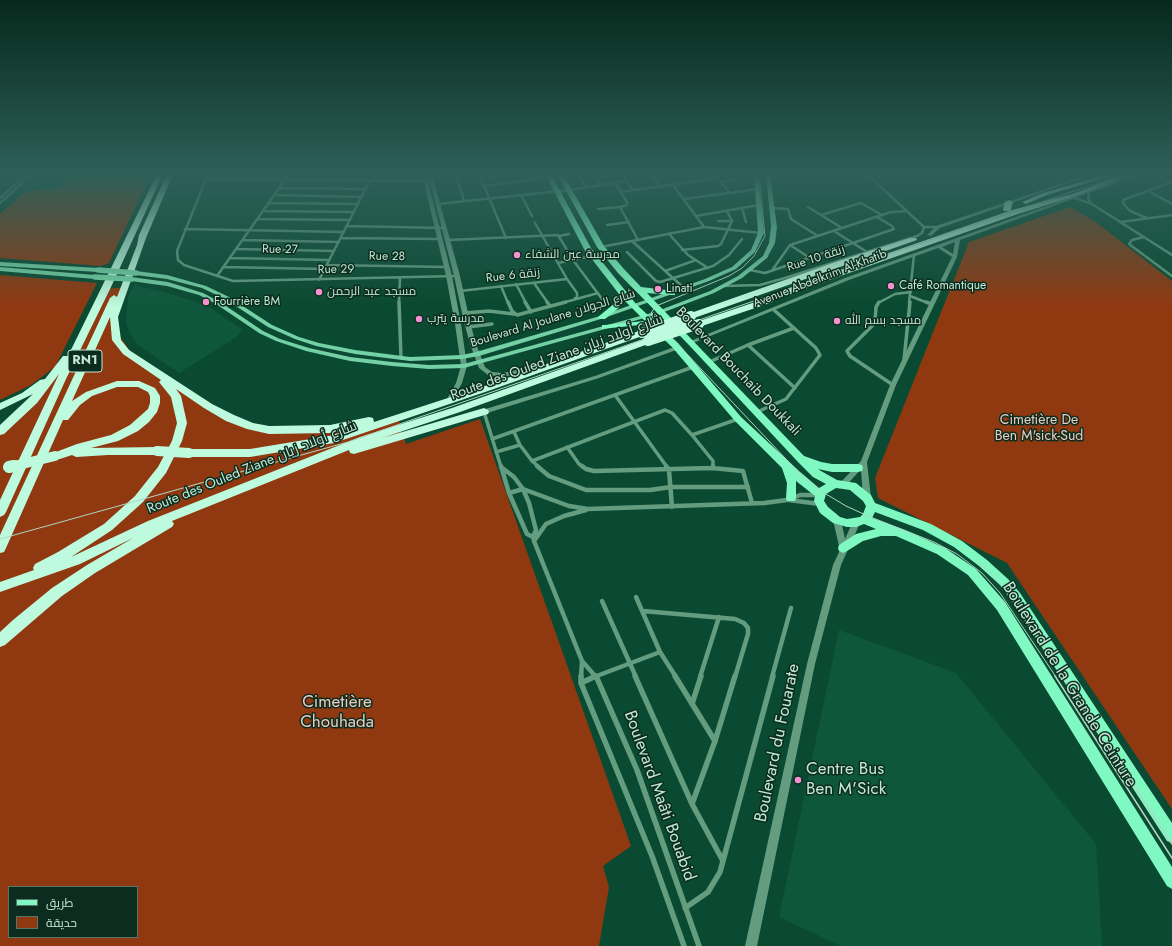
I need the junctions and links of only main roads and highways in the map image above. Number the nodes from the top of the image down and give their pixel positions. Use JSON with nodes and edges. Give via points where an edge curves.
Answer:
{"nodes":[{"id":1,"x":139,"y":218,"type":"edge"},
{"id":2,"x":150,"y":218,"type":"edge"},
{"id":3,"x":572,"y":218,"type":"edge"},
{"id":4,"x":585,"y":218,"type":"edge"},
{"id":5,"x":760,"y":218,"type":"edge"},
{"id":6,"x":773,"y":218,"type":"edge"},
{"id":7,"x":980,"y":218,"type":"edge"},
{"id":8,"x":989,"y":218,"type":"edge"},
{"id":9,"x":964,"y":231,"type":"junction"},
{"id":10,"x":979,"y":232,"type":"road end"},
{"id":11,"x":143,"y":235,"type":"junction"},
{"id":12,"x":890,"y":256,"type":"junction"},
{"id":13,"x":904,"y":259,"type":"road end"},
{"id":14,"x":0,"y":264,"type":"edge"},
{"id":15,"x":0,"y":269,"type":"edge"},
{"id":16,"x":96,"y":273,"type":"junction"},
{"id":17,"x":133,"y":276,"type":"junction"},
{"id":18,"x":638,"y":289,"type":"junction"},
{"id":19,"x":672,"y":293,"type":"junction"},
{"id":20,"x":623,"y":294,"type":"junction"},
{"id":21,"x":650,"y":301,"type":"junction"},
{"id":22,"x":634,"y":306,"type":"junction"},
{"id":23,"x":661,"y":311,"type":"junction"},
{"id":24,"x":602,"y":317,"type":"junction"},
{"id":25,"x":643,"y":317,"type":"junction"},
{"id":26,"x":651,"y":324,"type":"junction"},
{"id":27,"x":605,"y":327,"type":"junction"},
{"id":28,"x":281,"y":332,"type":"junction"},
{"id":29,"x":645,"y":337,"type":"junction"},
{"id":30,"x":272,"y":338,"type":"junction"},
{"id":31,"x":78,"y":344,"type":"junction"},
{"id":32,"x":147,"y":366,"type":"junction"},
{"id":33,"x":53,"y":374,"type":"junction"},
{"id":34,"x":0,"y":407,"type":"edge"},
{"id":35,"x":484,"y":412,"type":"road end"},
{"id":36,"x":405,"y":416,"type":"junction"},
{"id":37,"x":0,"y":432,"type":"edge"},
{"id":38,"x":51,"y":437,"type":"junction"},
{"id":39,"x":58,"y":456,"type":"junction"},
{"id":40,"x":319,"y":459,"type":"junction"},
{"id":41,"x":801,"y":459,"type":"junction"},
{"id":42,"x":861,"y":465,"type":"road end"},
{"id":43,"x":786,"y":466,"type":"junction"},
{"id":44,"x":4,"y":469,"type":"edge"},
{"id":45,"x":839,"y":484,"type":"junction"},
{"id":46,"x":820,"y":498,"type":"junction"},
{"id":47,"x":789,"y":499,"type":"road end"},
{"id":48,"x":209,"y":501,"type":"junction"},
{"id":49,"x":869,"y":502,"type":"junction"},
{"id":50,"x":0,"y":512,"type":"edge"},
{"id":51,"x":860,"y":521,"type":"junction"},
{"id":52,"x":901,"y":533,"type":"junction"},
{"id":53,"x":0,"y":548,"type":"edge"},
{"id":54,"x":843,"y":548,"type":"road end"},
{"id":55,"x":13,"y":584,"type":"junction"},
{"id":56,"x":0,"y":587,"type":"edge"},
{"id":57,"x":0,"y":641,"type":"edge"},
{"id":58,"x":1172,"y":836,"type":"edge"},
{"id":59,"x":1172,"y":881,"type":"edge"}],
"edges":[{"from":1,"to":31,"type":"highway","number":"RN1"},
{"from":2,"to":11,"type":"highway","number":"RN1"},
{"from":3,"to":20,"type":"main road","name":"Boulevard Bouchaib Doukkali","via":[[592,256]]},
{"from":4,"to":18,"type":"main road","name":"Boulevard Bouchaib Doukkali","via":[[601,247]]},
{"from":5,"to":19,"type":"main road","name":"Boulevard Al Joulane شارع الجولان","via":[[761,233],[753,251],[734,268]]},
{"from":6,"to":23,"type":"main road","name":"Boulevard Al Joulane شارع الجولان","via":[[772,243],[765,257],[750,270],[723,286]]},
{"from":7,"to":29,"type":"highway","name":"Route des Ouled Ziane شارع أولاد زيان","bridge":true,"via":[[691,316]]},
{"from":8,"to":9,"type":"highway","name":"Route des Ouled Ziane شارع أولاد زيان"},
{"from":9,"to":10,"type":"highway"},
{"from":9,"to":12,"type":"highway","name":"Route des Ouled Ziane شارع أولاد زيان"},
{"from":11,"to":32,"type":"highway","via":[[142,245],[114,317],[117,340],[126,352]]},
{"from":11,"to":38,"type":"highway","number":"RN1"},
{"from":12,"to":13,"type":"highway"},
{"from":12,"to":29,"type":"highway","name":"Route des Ouled Ziane شارع أولاد زيان","bridge":true,"via":[[699,324]]},
{"from":14,"to":16,"type":"main road","name":"Boulevard Al Joulane شارع الجولان"},
{"from":15,"to":16,"type":"main road","name":"Boulevard Al Joulane شارع الجولان"},
{"from":16,"to":17,"type":"main road","name":"Boulevard Al Joulane شارع الجولان","bridge":true},
{"from":17,"to":28,"type":"main road","name":"Boulevard Al Joulane شارع الجولان","via":[[168,277],[208,289]]},
{"from":17,"to":30,"type":"main road","name":"Boulevard Al Joulane شارع الجولان","via":[[201,294]]},
{"from":18,"to":19,"type":"main road"},
{"from":18,"to":21,"type":"main road","name":"Boulevard Bouchaib Doukkali"},
{"from":19,"to":21,"type":"main road","name":"Boulevard Al Joulane شارع الجولان"},
{"from":20,"to":22,"type":"main road","name":"Boulevard Bouchaib Doukkali"},
{"from":20,"to":24,"type":"main road","via":[[618,304]]},
{"from":21,"to":22,"type":"main road","name":"Boulevard Al Joulane شارع الجولان"},
{"from":21,"to":23,"type":"main road","name":"Boulevard Bouchaib Doukkali"},
{"from":22,"to":24,"type":"main road","name":"Boulevard Al Joulane شارع الجولان"},
{"from":22,"to":25,"type":"main road","name":"Boulevard Bouchaib Doukkali"},
{"from":23,"to":25,"type":"main road","name":"Boulevard Al Joulane شارع الجولان"},
{"from":23,"to":41,"type":"main road","name":"Boulevard Bouchaib Doukkali"},
{"from":24,"to":28,"type":"main road","name":"Boulevard Al Joulane شارع الجولان","via":[[477,354],[426,359],[332,348]]},
{"from":25,"to":26,"type":"main road","name":"Boulevard Bouchaib Doukkali"},
{"from":25,"to":27,"type":"main road","name":"Boulevard Al Joulane شارع الجولان"},
{"from":26,"to":27,"type":"main road"},
{"from":26,"to":43,"type":"main road","name":"Boulevard Bouchaib Doukkali","via":[[677,348],[738,419]]},
{"from":27,"to":30,"type":"main road","name":"Boulevard Al Joulane شارع الجولان","via":[[464,366],[420,367],[376,363],[308,350]]},
{"from":28,"to":30,"type":"main road"},
{"from":29,"to":36,"type":"highway","name":"Route des Ouled Ziane شارع أولاد زيان","via":[[556,363]]},
{"from":29,"to":40,"type":"highway","name":"Route des Ouled Ziane شارع أولاد زيان","via":[[456,410],[364,440]]},
{"from":31,"to":33,"type":"highway"},
{"from":31,"to":50,"type":"highway","number":"RN1"},
{"from":32,"to":36,"type":"highway","via":[[230,418],[269,430],[330,429]]},
{"from":32,"to":55,"type":"highway","via":[[176,396],[181,413],[179,435],[162,470],[139,499],[108,527]]},
{"from":33,"to":34,"type":"highway","via":[[33,390]]},
{"from":33,"to":37,"type":"highway","via":[[27,407]]},
{"from":35,"to":40,"type":"highway"},
{"from":36,"to":39,"type":"highway","name":"Route des Ouled Ziane شارع أولاد زيان","bridge":true,"via":[[330,440],[250,453],[108,451]]},
{"from":38,"to":39,"type":"highway","via":[[72,407],[97,390],[117,384],[134,383],[148,387],[154,392],[156,403],[145,419],[134,428],[114,438]]},
{"from":38,"to":53,"type":"highway","number":"RN1"},
{"from":39,"to":44,"type":"highway","name":"Route des Ouled Ziane شارع أولاد زيان","bridge":true},
{"from":40,"to":48,"type":"highway","name":"Route des Ouled Ziane شارع أولاد زيان"},
{"from":41,"to":42,"type":"main road","via":[[820,466]]},
{"from":41,"to":45,"type":"main road","name":"Boulevard Bouchaib Doukkali","via":[[817,474]]},
{"from":43,"to":46,"type":"main road","name":"Boulevard Bouchaib Doukkali"},
{"from":43,"to":47,"type":"main road","via":[[792,483]]},
{"from":45,"to":46,"type":"main road","via":[[825,488]]},
{"from":45,"to":49,"type":"main road","via":[[860,491]]},
{"from":46,"to":51,"type":"main road","via":[[830,516],[846,523]]},
{"from":48,"to":55,"type":"highway","name":"Route des Ouled Ziane شارع أولاد زيان","via":[[152,524],[76,560]]},
{"from":48,"to":57,"type":"highway","via":[[91,568],[57,592]]},
{"from":49,"to":51,"type":"main road","via":[[868,516]]},
{"from":49,"to":58,"type":"main road","name":"Boulevard de la Grande Ceinture","via":[[927,527],[952,541],[1004,582],[1031,619]]},
{"from":51,"to":52,"type":"main road","name":"Boulevard de la Grande Ceinture"},
{"from":52,"to":54,"type":"main road","via":[[874,534],[860,538]]},
{"from":52,"to":59,"type":"main road","name":"Boulevard de la Grande Ceinture","via":[[941,550],[956,560],[972,572],[1001,606]]},
{"from":55,"to":56,"type":"highway","name":"Route des Ouled Ziane شارع أولاد زيان"}]}
